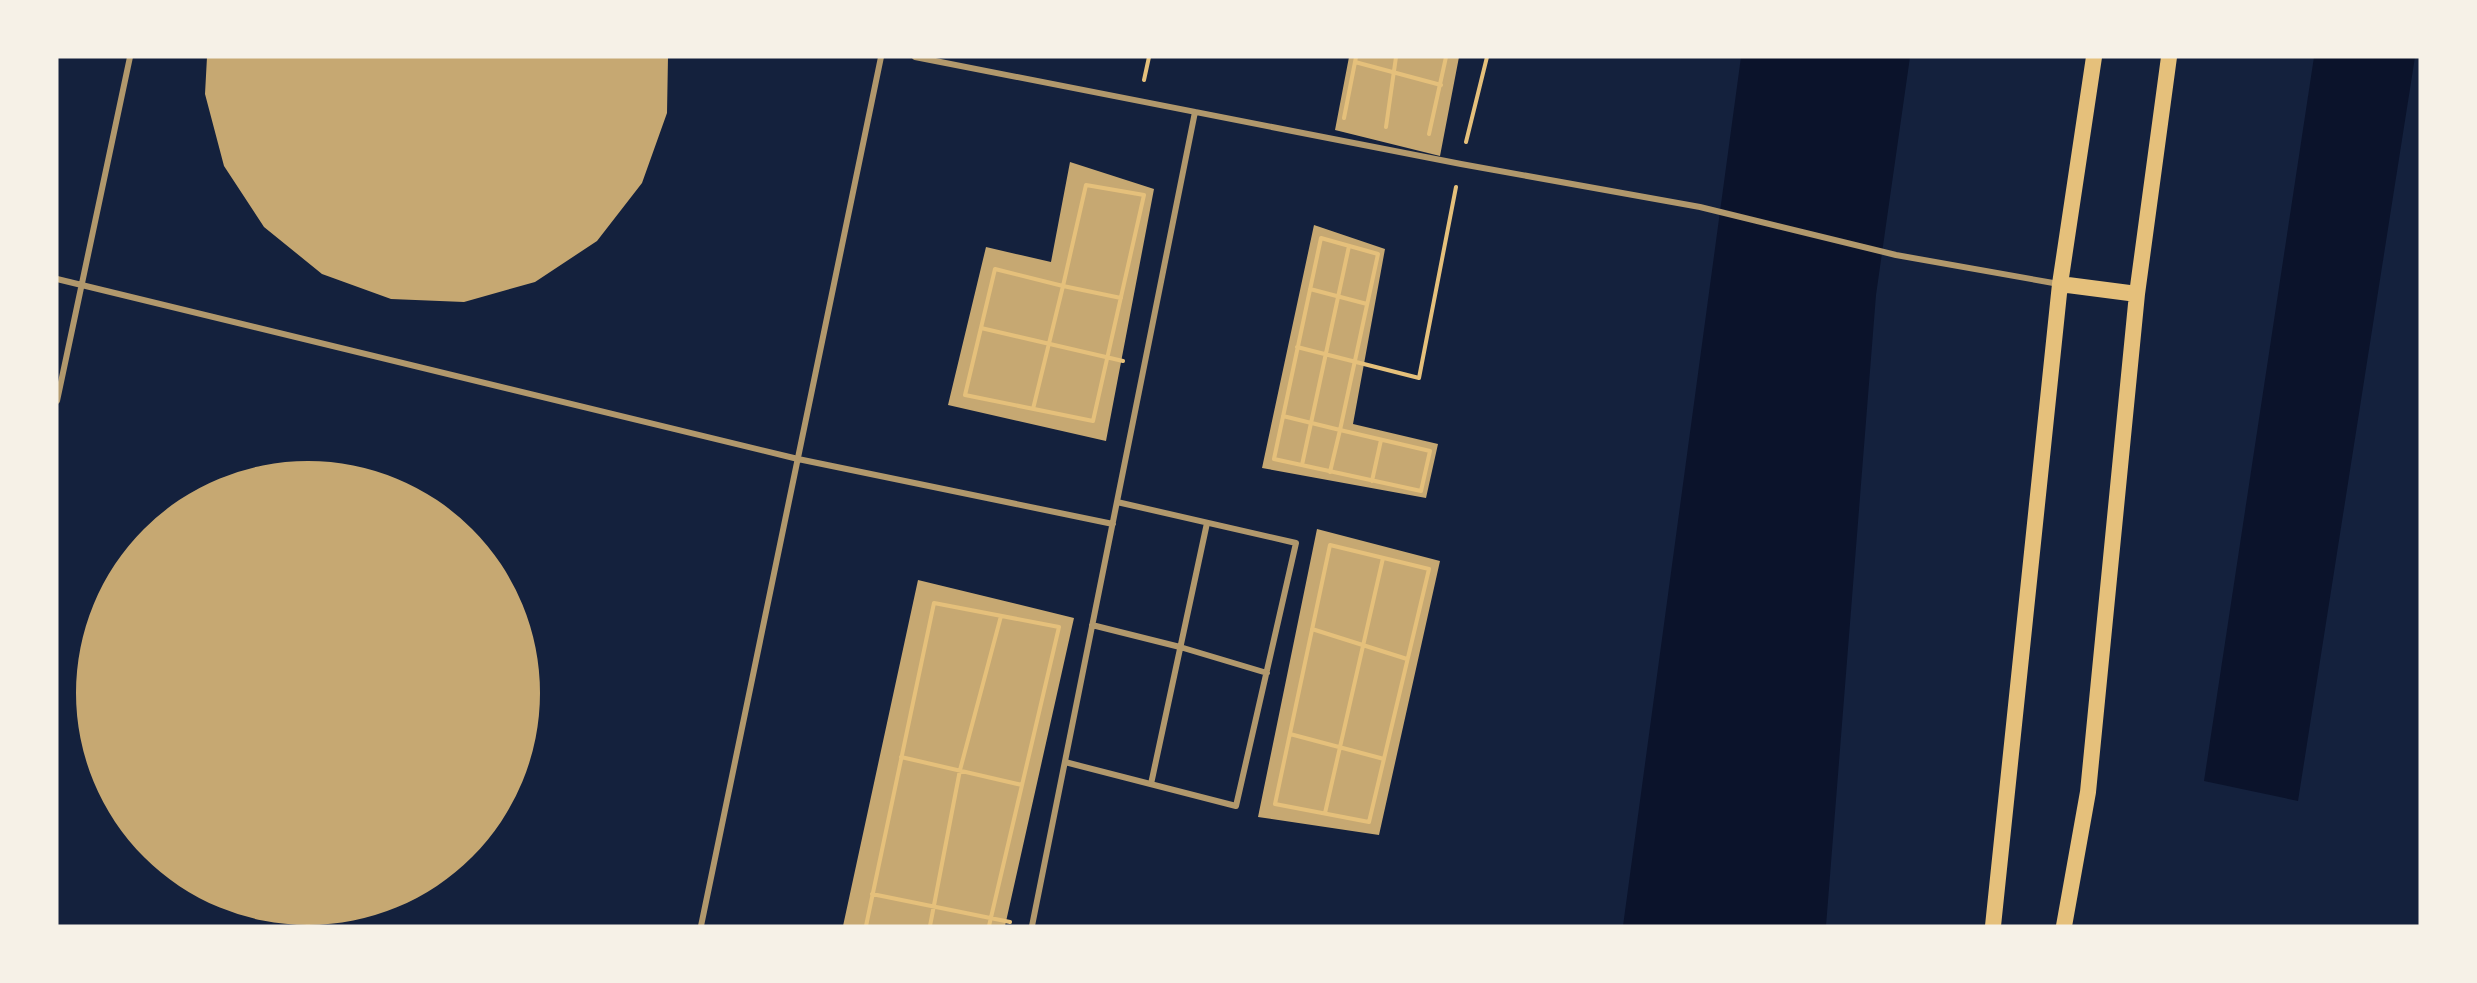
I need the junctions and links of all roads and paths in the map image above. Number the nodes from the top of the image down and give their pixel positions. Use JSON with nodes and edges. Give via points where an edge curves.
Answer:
{"nodes":[{"id":1,"x":130,"y":57,"type":"edge"},
{"id":2,"x":881,"y":57,"type":"edge"},
{"id":3,"x":915,"y":57,"type":"edge"},
{"id":4,"x":1396,"y":57,"type":"edge"},
{"id":5,"x":1446,"y":57,"type":"edge"},
{"id":6,"x":1487,"y":57,"type":"edge"},
{"id":7,"x":2094,"y":57,"type":"edge"},
{"id":8,"x":2169,"y":57,"type":"edge"},
{"id":9,"x":1355,"y":59,"type":"edge"},
{"id":10,"x":1393,"y":72,"type":"junction"},
{"id":11,"x":1441,"y":85,"type":"junction"},
{"id":12,"x":1196,"y":112,"type":"junction"},
{"id":13,"x":1343,"y":123,"type":"dead end"},
{"id":14,"x":1385,"y":134,"type":"dead end"},
{"id":15,"x":1428,"y":139,"type":"dead end"},
{"id":16,"x":1461,"y":164,"type":"junction"},
{"id":17,"x":1348,"y":246,"type":"junction"},
{"id":18,"x":57,"y":279,"type":"edge"},
{"id":19,"x":2060,"y":284,"type":"junction"},
{"id":20,"x":82,"y":285,"type":"junction"},
{"id":21,"x":1063,"y":286,"type":"junction"},
{"id":22,"x":1310,"y":289,"type":"junction"},
{"id":23,"x":2137,"y":294,"type":"junction"},
{"id":24,"x":1337,"y":296,"type":"junction"},
{"id":25,"x":1120,"y":298,"type":"junction"},
{"id":26,"x":1367,"y":304,"type":"junction"},
{"id":27,"x":981,"y":328,"type":"junction"},
{"id":28,"x":1049,"y":345,"type":"junction"},
{"id":29,"x":1298,"y":347,"type":"junction"},
{"id":30,"x":1324,"y":354,"type":"junction"},
{"id":31,"x":1107,"y":356,"type":"junction"},
{"id":32,"x":1354,"y":362,"type":"junction"},
{"id":33,"x":1144,"y":368,"type":"junction"},
{"id":34,"x":57,"y":401,"type":"edge"},
{"id":35,"x":1034,"y":409,"type":"junction"},
{"id":36,"x":1283,"y":416,"type":"junction"},
{"id":37,"x":1310,"y":423,"type":"junction"},
{"id":38,"x":1340,"y":430,"type":"junction"},
{"id":39,"x":1380,"y":440,"type":"junction"},
{"id":40,"x":798,"y":459,"type":"junction"},
{"id":41,"x":1302,"y":465,"type":"junction"},
{"id":42,"x":1330,"y":472,"type":"junction"},
{"id":43,"x":1372,"y":481,"type":"junction"},
{"id":44,"x":1117,"y":502,"type":"junction"},
{"id":45,"x":1207,"y":523,"type":"junction"},
{"id":46,"x":1113,"y":524,"type":"junction"},
{"id":47,"x":1383,"y":558,"type":"junction"},
{"id":48,"x":1001,"y":616,"type":"junction"},
{"id":49,"x":1092,"y":625,"type":"junction"},
{"id":50,"x":1312,"y":629,"type":"junction"},
{"id":51,"x":1364,"y":645,"type":"junction"},
{"id":52,"x":1180,"y":647,"type":"junction"},
{"id":53,"x":1407,"y":659,"type":"junction"},
{"id":54,"x":1267,"y":673,"type":"junction"},
{"id":55,"x":1290,"y":734,"type":"junction"},
{"id":56,"x":1340,"y":747,"type":"junction"},
{"id":57,"x":901,"y":757,"type":"junction"},
{"id":58,"x":1384,"y":759,"type":"junction"},
{"id":59,"x":1065,"y":762,"type":"junction"},
{"id":60,"x":960,"y":770,"type":"junction"},
{"id":61,"x":1151,"y":784,"type":"junction"},
{"id":62,"x":1022,"y":785,"type":"junction"},
{"id":63,"x":1325,"y":813,"type":"junction"},
{"id":64,"x":872,"y":894,"type":"junction"},
{"id":65,"x":935,"y":906,"type":"junction"},
{"id":66,"x":991,"y":918,"type":"junction"},
{"id":67,"x":701,"y":926,"type":"edge"},
{"id":68,"x":866,"y":926,"type":"edge"},
{"id":69,"x":930,"y":926,"type":"edge"},
{"id":70,"x":989,"y":926,"type":"edge"},
{"id":71,"x":1032,"y":926,"type":"edge"},
{"id":72,"x":1993,"y":926,"type":"edge"},
{"id":73,"x":2064,"y":926,"type":"edge"}],
"edges":[{"from":1,"to":20,"type":"street"},
{"from":2,"to":40,"type":"street"},
{"from":3,"to":12,"type":"street"},
{"from":4,"to":10,"type":"path"},
{"from":5,"to":11,"type":"path"},
{"from":6,"to":16,"type":"path"},
{"from":7,"to":19,"type":"highway"},
{"from":8,"to":23,"type":"highway"},
{"from":9,"to":10,"type":"path"},
{"from":9,"to":13,"type":"path"},
{"from":10,"to":11,"type":"path"},
{"from":10,"to":14,"type":"path"},
{"from":11,"to":15,"type":"path"},
{"from":12,"to":16,"type":"street"},
{"from":12,"to":33,"type":"street"},
{"from":16,"to":19,"type":"street","via":[[1700,207],[1896,255]]},
{"from":16,"to":32,"type":"path","via":[[1419,378]]},
{"from":17,"to":22,"type":"path","via":[[1321,238]]},
{"from":17,"to":24,"type":"path"},
{"from":17,"to":26,"type":"path","via":[[1378,254]]},
{"from":18,"to":20,"type":"street"},
{"from":19,"to":23,"type":"highway"},
{"from":19,"to":72,"type":"highway"},
{"from":20,"to":34,"type":"street"},
{"from":20,"to":40,"type":"street"},
{"from":21,"to":25,"type":"path"},
{"from":21,"to":25,"type":"path","via":[[1086,185],[1144,195]]},
{"from":21,"to":27,"type":"path","via":[[994,269]]},
{"from":21,"to":28,"type":"path"},
{"from":22,"to":24,"type":"path"},
{"from":22,"to":29,"type":"path"},
{"from":23,"to":73,"type":"highway","via":[[2088,792]]},
{"from":24,"to":26,"type":"path"},
{"from":24,"to":30,"type":"path"},
{"from":25,"to":31,"type":"path"},
{"from":26,"to":32,"type":"path"},
{"from":27,"to":28,"type":"path"},
{"from":27,"to":35,"type":"path","via":[[965,395]]},
{"from":28,"to":31,"type":"path"},
{"from":28,"to":35,"type":"path"},
{"from":29,"to":30,"type":"path"},
{"from":29,"to":36,"type":"path"},
{"from":30,"to":32,"type":"path"},
{"from":30,"to":37,"type":"path"},
{"from":31,"to":33,"type":"path"},
{"from":31,"to":35,"type":"path","via":[[1093,421]]},
{"from":32,"to":38,"type":"path"},
{"from":33,"to":44,"type":"street"},
{"from":36,"to":37,"type":"path"},
{"from":36,"to":41,"type":"path","via":[[1274,459]]},
{"from":37,"to":38,"type":"path"},
{"from":37,"to":41,"type":"path"},
{"from":38,"to":39,"type":"path"},
{"from":38,"to":42,"type":"path"},
{"from":39,"to":43,"type":"path"},
{"from":39,"to":43,"type":"path","via":[[1430,451],[1421,491]]},
{"from":40,"to":46,"type":"street"},
{"from":40,"to":67,"type":"street"},
{"from":41,"to":42,"type":"path"},
{"from":42,"to":43,"type":"path"},
{"from":44,"to":45,"type":"street"},
{"from":44,"to":46,"type":"street"},
{"from":45,"to":52,"type":"street"},
{"from":45,"to":54,"type":"street","via":[[1296,543]]},
{"from":46,"to":49,"type":"street"},
{"from":47,"to":50,"type":"path","via":[[1330,544]]},
{"from":47,"to":51,"type":"path"},
{"from":47,"to":53,"type":"path","via":[[1428,569]]},
{"from":48,"to":57,"type":"path","via":[[934,603]]},
{"from":48,"to":60,"type":"path"},
{"from":48,"to":62,"type":"path","via":[[1059,627]]},
{"from":49,"to":52,"type":"street"},
{"from":49,"to":59,"type":"street"},
{"from":50,"to":51,"type":"path"},
{"from":50,"to":55,"type":"path"},
{"from":51,"to":53,"type":"path"},
{"from":51,"to":56,"type":"path"},
{"from":52,"to":54,"type":"street"},
{"from":52,"to":61,"type":"street"},
{"from":53,"to":58,"type":"path"},
{"from":54,"to":61,"type":"street","via":[[1236,806]]},
{"from":55,"to":56,"type":"path"},
{"from":55,"to":63,"type":"path","via":[[1275,804]]},
{"from":56,"to":58,"type":"path"},
{"from":56,"to":63,"type":"path"},
{"from":57,"to":60,"type":"path"},
{"from":57,"to":64,"type":"path"},
{"from":58,"to":63,"type":"path","via":[[1369,822]]},
{"from":59,"to":61,"type":"street"},
{"from":59,"to":71,"type":"street"},
{"from":60,"to":62,"type":"path"},
{"from":60,"to":65,"type":"path"},
{"from":62,"to":66,"type":"path"},
{"from":64,"to":65,"type":"path"},
{"from":64,"to":68,"type":"path"},
{"from":65,"to":66,"type":"path"},
{"from":65,"to":69,"type":"path"},
{"from":66,"to":70,"type":"path"}]}
